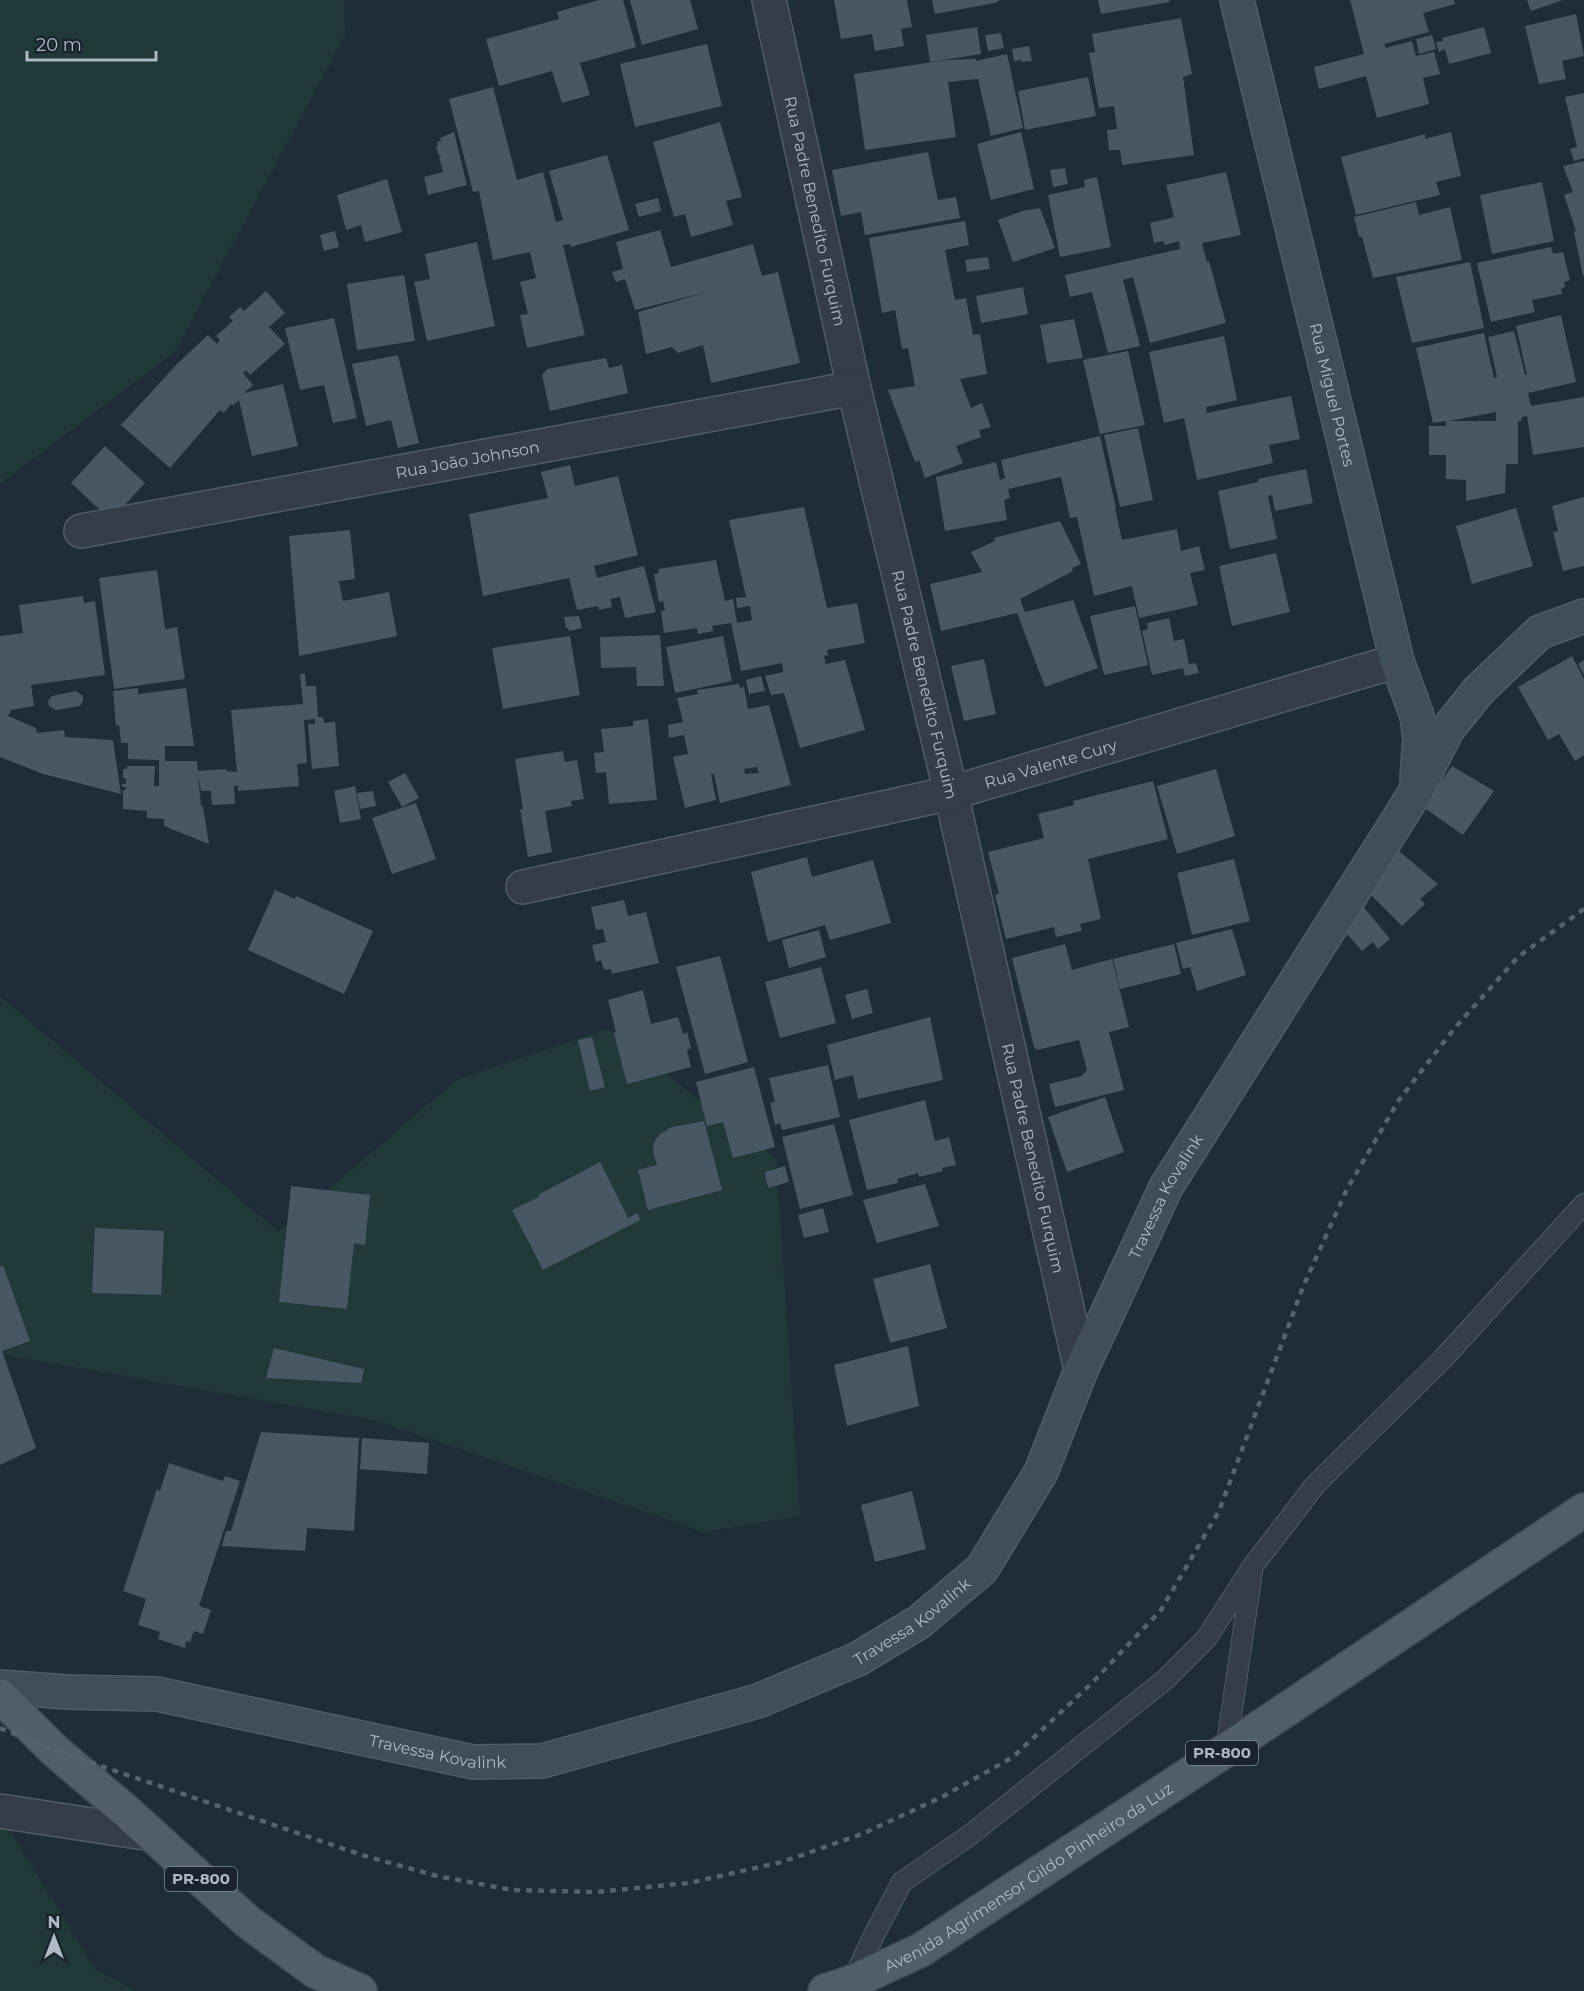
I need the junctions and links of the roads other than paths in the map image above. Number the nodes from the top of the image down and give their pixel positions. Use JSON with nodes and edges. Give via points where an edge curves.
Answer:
{"nodes":[{"id":1,"x":769,"y":0,"type":"edge"},
{"id":2,"x":1237,"y":0,"type":"edge"},
{"id":3,"x":854,"y":388,"type":"junction"},
{"id":4,"x":81,"y":531,"type":"dead end"},
{"id":5,"x":1584,"y":616,"type":"edge"},
{"id":6,"x":1397,"y":661,"type":"junction"},
{"id":7,"x":1479,"y":690,"type":"junction"},
{"id":8,"x":1416,"y":791,"type":"junction"},
{"id":9,"x":951,"y":793,"type":"junction"},
{"id":10,"x":523,"y":887,"type":"dead end"},
{"id":11,"x":1584,"y":1204,"type":"edge"},
{"id":12,"x":1081,"y":1370,"type":"junction"},
{"id":13,"x":1584,"y":1510,"type":"edge"},
{"id":14,"x":1253,"y":1566,"type":"junction"},
{"id":15,"x":0,"y":1687,"type":"edge"},
{"id":16,"x":0,"y":1696,"type":"edge"},
{"id":17,"x":1226,"y":1750,"type":"junction"},
{"id":18,"x":0,"y":1811,"type":"edge"},
{"id":19,"x":151,"y":1834,"type":"junction"},
{"id":20,"x":846,"y":1988,"type":"edge"},
{"id":21,"x":360,"y":1991,"type":"edge"}],
"edges":[{"from":1,"to":3,"type":"street","name":"Rua Padre Benedito Furquim"},
{"from":2,"to":6,"type":"street","name":"Rua Miguel Portes"},
{"from":3,"to":4,"type":"street","name":"Rua João Johnson"},
{"from":3,"to":9,"type":"street","name":"Rua Padre Benedito Furquim"},
{"from":5,"to":7,"type":"street","name":"Travessa Kovalink","via":[[1540,632]]},
{"from":6,"to":7,"type":"street","via":[[1412,685],[1436,699],[1456,698]]},
{"from":6,"to":8,"type":"street","name":"Rua Miguel Portes","via":[[1419,727]]},
{"from":6,"to":9,"type":"street","name":"Rua Valente Cury"},
{"from":7,"to":8,"type":"street","name":"Travessa Kovalink","via":[[1447,730]]},
{"from":8,"to":12,"type":"street","name":"Travessa Kovalink","via":[[1167,1187]]},
{"from":9,"to":10,"type":"street","name":"Rua Valente Cury"},
{"from":9,"to":12,"type":"street","name":"Rua Padre Benedito Furquim"},
{"from":11,"to":14,"type":"lane","via":[[1440,1362],[1315,1485]]},
{"from":12,"to":15,"type":"street","name":"Travessa Kovalink","via":[[1041,1472],[982,1569],[919,1622],[858,1659],[758,1701],[542,1761],[473,1762],[157,1694]]},
{"from":13,"to":17,"type":"main road","name":"Avenida Agrimensor Gildo Pinheiro da Luz","number":"PR-800"},
{"from":14,"to":17,"type":"lane"},
{"from":14,"to":20,"type":"lane","via":[[1206,1639],[1167,1679],[970,1835],[902,1882]]},
{"from":16,"to":19,"type":"main road","number":"PR-800","via":[[54,1750]]},
{"from":17,"to":20,"type":"main road","name":"Avenida Agrimensor Gildo Pinheiro da Luz","number":"PR-800","via":[[921,1950]]},
{"from":18,"to":19,"type":"street"},
{"from":19,"to":21,"type":"main road","number":"PR-800","via":[[248,1922],[315,1971]]}]}
